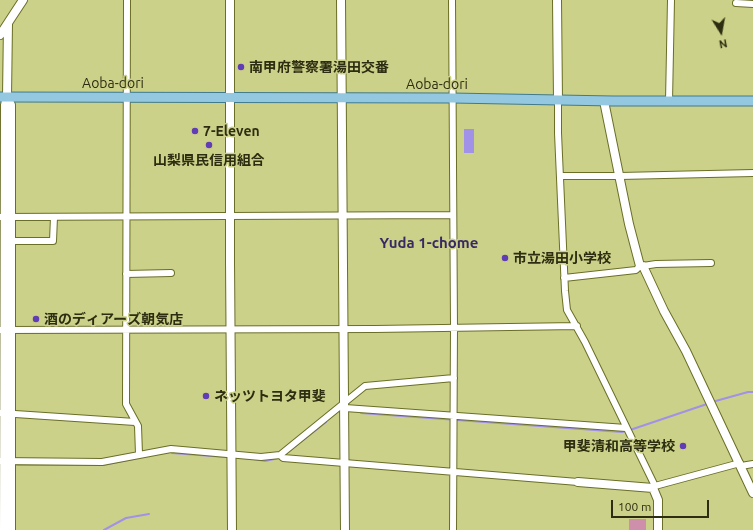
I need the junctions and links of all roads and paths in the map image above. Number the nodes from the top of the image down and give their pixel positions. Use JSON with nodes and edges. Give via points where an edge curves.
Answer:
{"nodes":[{"id":1,"x":23,"y":0,"type":"edge"},
{"id":2,"x":127,"y":0,"type":"edge"},
{"id":3,"x":230,"y":0,"type":"edge"},
{"id":4,"x":341,"y":0,"type":"edge"},
{"id":5,"x":452,"y":0,"type":"edge"},
{"id":6,"x":557,"y":0,"type":"edge"},
{"id":7,"x":671,"y":0,"type":"edge"},
{"id":8,"x":736,"y":3,"type":"dead end"},
{"id":9,"x":753,"y":4,"type":"edge"},
{"id":10,"x":8,"y":23,"type":"junction"},
{"id":11,"x":0,"y":35,"type":"edge"},
{"id":12,"x":4,"y":97,"type":"edge"},
{"id":13,"x":127,"y":97,"type":"junction"},
{"id":14,"x":231,"y":98,"type":"junction"},
{"id":15,"x":342,"y":98,"type":"junction"},
{"id":16,"x":452,"y":98,"type":"junction"},
{"id":17,"x":558,"y":100,"type":"junction"},
{"id":18,"x":604,"y":101,"type":"junction"},
{"id":19,"x":670,"y":101,"type":"junction"},
{"id":20,"x":753,"y":101,"type":"edge"},
{"id":21,"x":753,"y":173,"type":"edge"},
{"id":22,"x":560,"y":176,"type":"junction"},
{"id":23,"x":620,"y":176,"type":"junction"},
{"id":24,"x":230,"y":215,"type":"junction"},
{"id":25,"x":342,"y":215,"type":"junction"},
{"id":26,"x":453,"y":215,"type":"junction"},
{"id":27,"x":54,"y":216,"type":"junction"},
{"id":28,"x":126,"y":216,"type":"junction"},
{"id":29,"x":5,"y":217,"type":"edge"},
{"id":30,"x":11,"y":241,"type":"junction"},
{"id":31,"x":711,"y":263,"type":"dead end"},
{"id":32,"x":641,"y":266,"type":"junction"},
{"id":33,"x":171,"y":273,"type":"dead end"},
{"id":34,"x":126,"y":274,"type":"junction"},
{"id":35,"x":564,"y":278,"type":"junction"},
{"id":36,"x":577,"y":326,"type":"junction"},
{"id":37,"x":454,"y":327,"type":"junction"},
{"id":38,"x":344,"y":328,"type":"junction"},
{"id":39,"x":230,"y":329,"type":"junction"},
{"id":40,"x":5,"y":330,"type":"edge"},
{"id":41,"x":126,"y":330,"type":"junction"},
{"id":42,"x":454,"y":378,"type":"junction"},
{"id":43,"x":345,"y":405,"type":"junction"},
{"id":44,"x":5,"y":414,"type":"edge"},
{"id":45,"x":454,"y":418,"type":"junction"},
{"id":46,"x":136,"y":422,"type":"junction"},
{"id":47,"x":627,"y":431,"type":"junction"},
{"id":48,"x":140,"y":454,"type":"junction"},
{"id":49,"x":232,"y":455,"type":"junction"},
{"id":50,"x":281,"y":456,"type":"junction"},
{"id":51,"x":5,"y":461,"type":"edge"},
{"id":52,"x":345,"y":463,"type":"junction"},
{"id":53,"x":740,"y":464,"type":"junction"},
{"id":54,"x":753,"y":464,"type":"edge"},
{"id":55,"x":454,"y":471,"type":"junction"},
{"id":56,"x":578,"y":482,"type":"joint"},
{"id":57,"x":654,"y":487,"type":"junction"},
{"id":58,"x":753,"y":493,"type":"edge"},
{"id":59,"x":4,"y":530,"type":"edge"},
{"id":60,"x":11,"y":530,"type":"edge"},
{"id":61,"x":232,"y":530,"type":"edge"},
{"id":62,"x":345,"y":530,"type":"edge"},
{"id":63,"x":453,"y":530,"type":"edge"},
{"id":64,"x":658,"y":530,"type":"edge"}],
"edges":[{"from":1,"to":10,"type":"street"},
{"from":2,"to":13,"type":"street"},
{"from":3,"to":14,"type":"street"},
{"from":4,"to":15,"type":"street"},
{"from":5,"to":16,"type":"street"},
{"from":6,"to":17,"type":"street"},
{"from":7,"to":19,"type":"street"},
{"from":8,"to":9,"type":"street"},
{"from":10,"to":11,"type":"street"},
{"from":10,"to":12,"type":"street"},
{"from":12,"to":13,"type":"main road","name":"Aoba-dori"},
{"from":12,"to":29,"type":"street"},
{"from":13,"to":14,"type":"main road","name":"Aoba-dori"},
{"from":13,"to":28,"type":"street"},
{"from":14,"to":15,"type":"main road","name":"Aoba-dori"},
{"from":14,"to":24,"type":"street"},
{"from":15,"to":16,"type":"main road","name":"Aoba-dori"},
{"from":15,"to":25,"type":"street"},
{"from":16,"to":17,"type":"main road","name":"Aoba-dori"},
{"from":16,"to":26,"type":"street"},
{"from":17,"to":18,"type":"main road","name":"Aoba-dori"},
{"from":17,"to":22,"type":"street"},
{"from":18,"to":19,"type":"main road","name":"Aoba-dori"},
{"from":18,"to":23,"type":"street"},
{"from":19,"to":20,"type":"main road","name":"Aoba-dori"},
{"from":21,"to":23,"type":"street"},
{"from":22,"to":23,"type":"street"},
{"from":22,"to":35,"type":"street"},
{"from":23,"to":32,"type":"street","via":[[629,224]]},
{"from":24,"to":25,"type":"street"},
{"from":24,"to":28,"type":"street"},
{"from":24,"to":39,"type":"street"},
{"from":25,"to":26,"type":"street"},
{"from":25,"to":38,"type":"street"},
{"from":26,"to":37,"type":"street"},
{"from":27,"to":28,"type":"street"},
{"from":27,"to":29,"type":"street"},
{"from":27,"to":30,"type":"street","via":[[53,242]]},
{"from":28,"to":34,"type":"street"},
{"from":29,"to":30,"type":"street"},
{"from":29,"to":40,"type":"street"},
{"from":30,"to":40,"type":"street"},
{"from":31,"to":32,"type":"street"},
{"from":32,"to":35,"type":"street","via":[[636,270]]},
{"from":32,"to":53,"type":"street"},
{"from":33,"to":34,"type":"street"},
{"from":34,"to":41,"type":"street"},
{"from":35,"to":36,"type":"street","via":[[568,310]]},
{"from":36,"to":37,"type":"street"},
{"from":36,"to":47,"type":"street"},
{"from":37,"to":38,"type":"street"},
{"from":37,"to":42,"type":"street"},
{"from":38,"to":39,"type":"street"},
{"from":38,"to":43,"type":"street"},
{"from":39,"to":41,"type":"street"},
{"from":39,"to":49,"type":"street"},
{"from":40,"to":41,"type":"street"},
{"from":40,"to":44,"type":"street"},
{"from":41,"to":46,"type":"street","via":[[126,404]]},
{"from":42,"to":43,"type":"street","via":[[365,386]]},
{"from":42,"to":45,"type":"street"},
{"from":43,"to":45,"type":"street"},
{"from":43,"to":50,"type":"street"},
{"from":43,"to":52,"type":"street"},
{"from":44,"to":46,"type":"street"},
{"from":44,"to":51,"type":"street"},
{"from":45,"to":47,"type":"street"},
{"from":45,"to":55,"type":"street"},
{"from":46,"to":48,"type":"street"},
{"from":47,"to":57,"type":"street"},
{"from":48,"to":49,"type":"street","via":[[171,449]]},
{"from":48,"to":51,"type":"street","via":[[102,462]]},
{"from":49,"to":50,"type":"street"},
{"from":49,"to":61,"type":"street"},
{"from":50,"to":52,"type":"street"},
{"from":51,"to":59,"type":"street"},
{"from":51,"to":60,"type":"street"},
{"from":52,"to":55,"type":"street"},
{"from":52,"to":62,"type":"street"},
{"from":53,"to":54,"type":"street"},
{"from":53,"to":57,"type":"street"},
{"from":53,"to":58,"type":"street"},
{"from":55,"to":56,"type":"street"},
{"from":55,"to":63,"type":"street"},
{"from":56,"to":57,"type":"street"},
{"from":57,"to":64,"type":"street","via":[[658,500]]}]}
